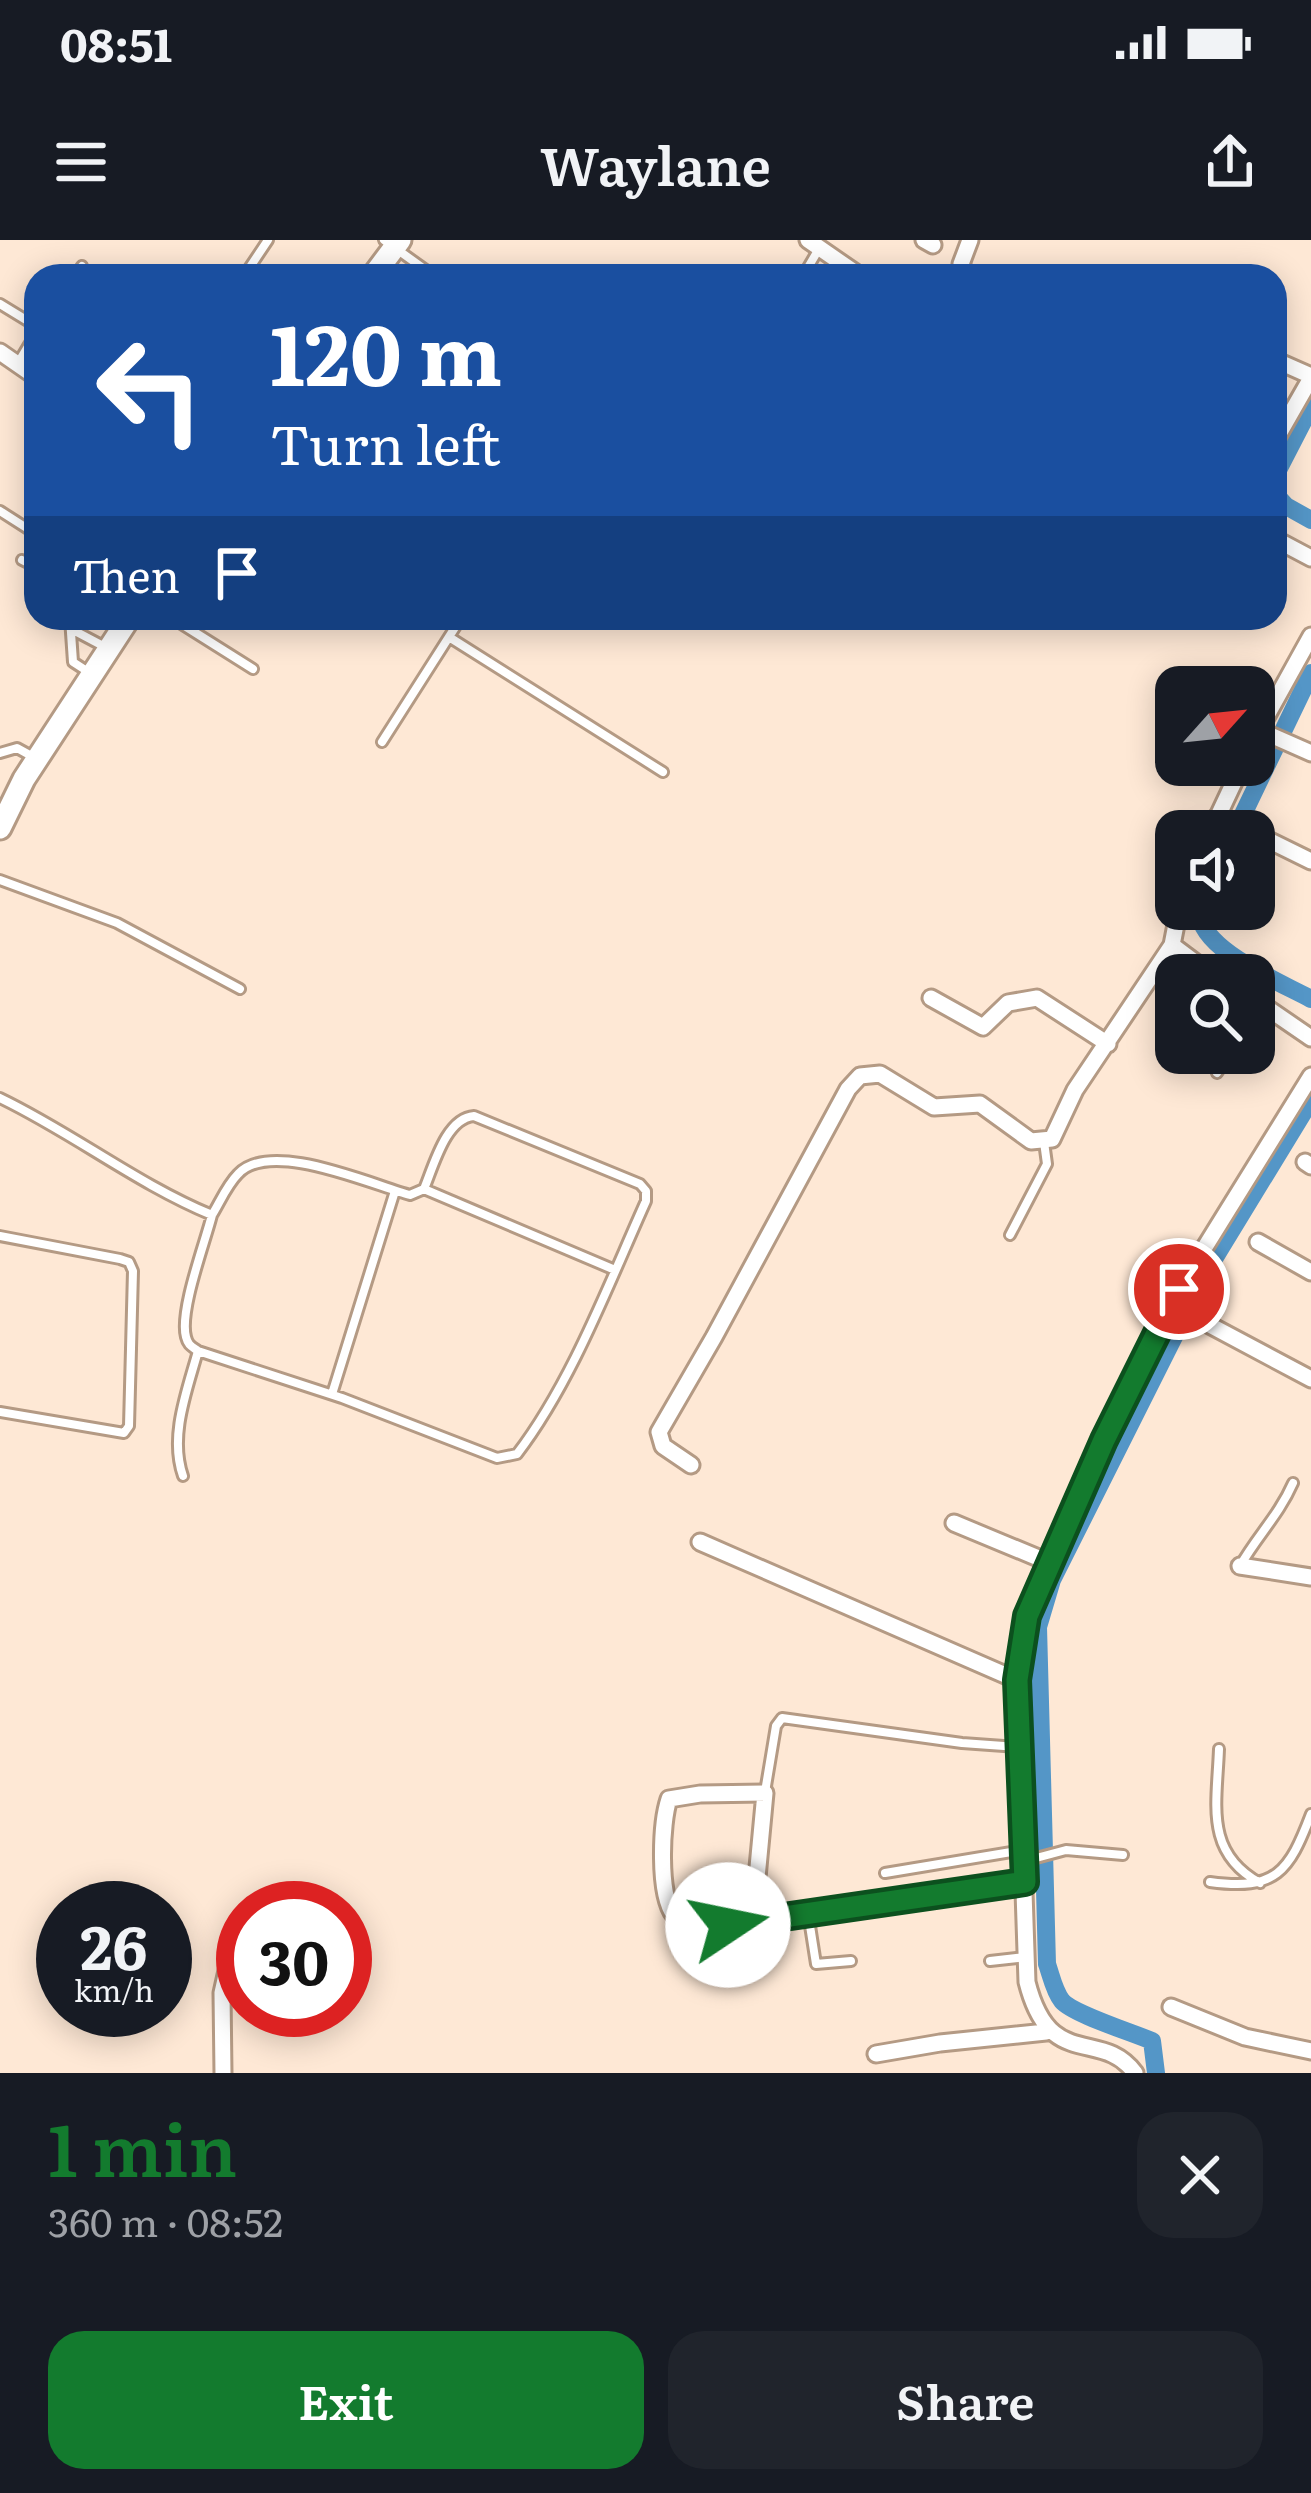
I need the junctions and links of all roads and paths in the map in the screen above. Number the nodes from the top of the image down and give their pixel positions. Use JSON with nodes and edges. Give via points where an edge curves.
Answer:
{"nodes":[{"id":1,"x":393,"y":242,"type":"edge"},
{"id":2,"x":814,"y":243,"type":"edge"},
{"id":3,"x":420,"y":264,"type":"edge"},
{"id":4,"x":843,"y":264,"type":"edge"},
{"id":5,"x":24,"y":351,"type":"edge"},
{"id":6,"x":0,"y":352,"type":"edge"},
{"id":7,"x":17,"y":364,"type":"junction"},
{"id":8,"x":24,"y":369,"type":"edge"},
{"id":9,"x":1311,"y":377,"type":"edge"},
{"id":10,"x":1287,"y":418,"type":"edge"},
{"id":11,"x":71,"y":630,"type":"edge"},
{"id":12,"x":80,"y":630,"type":"edge"},
{"id":13,"x":122,"y":630,"type":"edge"},
{"id":14,"x":191,"y":630,"type":"edge"},
{"id":15,"x":453,"y":630,"type":"edge"},
{"id":16,"x":1311,"y":636,"type":"edge"},
{"id":17,"x":448,"y":637,"type":"junction"},
{"id":18,"x":110,"y":649,"type":"junction"},
{"id":19,"x":253,"y":669,"type":"dead end"},
{"id":20,"x":93,"y":676,"type":"junction"},
{"id":21,"x":1275,"y":705,"type":"edge"},
{"id":22,"x":1275,"y":738,"type":"edge"},
{"id":23,"x":382,"y":742,"type":"dead end"},
{"id":24,"x":0,"y":753,"type":"edge"},
{"id":25,"x":1311,"y":753,"type":"edge"},
{"id":26,"x":37,"y":759,"type":"junction"},
{"id":27,"x":663,"y":772,"type":"dead end"},
{"id":28,"x":0,"y":828,"type":"edge"},
{"id":29,"x":1275,"y":844,"type":"edge"},
{"id":30,"x":1311,"y":861,"type":"edge"},
{"id":31,"x":0,"y":880,"type":"edge"},
{"id":32,"x":1175,"y":930,"type":"edge"},
{"id":33,"x":1172,"y":945,"type":"junction"},
{"id":34,"x":1184,"y":954,"type":"edge"},
{"id":35,"x":240,"y":989,"type":"dead end"},
{"id":36,"x":931,"y":998,"type":"dead end"},
{"id":37,"x":1275,"y":1017,"type":"edge"},
{"id":38,"x":1311,"y":1038,"type":"edge"},
{"id":39,"x":1108,"y":1044,"type":"junction"},
{"id":40,"x":1311,"y":1076,"type":"edge"},
{"id":41,"x":0,"y":1098,"type":"edge"},
{"id":42,"x":1044,"y":1142,"type":"junction"},
{"id":43,"x":424,"y":1189,"type":"junction"},
{"id":44,"x":395,"y":1191,"type":"junction"},
{"id":45,"x":212,"y":1215,"type":"junction"},
{"id":46,"x":1010,"y":1235,"type":"dead end"},
{"id":47,"x":0,"y":1236,"type":"edge"},
{"id":48,"x":1258,"y":1242,"type":"dead end"},
{"id":49,"x":615,"y":1270,"type":"junction"},
{"id":50,"x":1311,"y":1272,"type":"edge"},
{"id":51,"x":1204,"y":1322,"type":"dead end"},
{"id":52,"x":198,"y":1351,"type":"junction"},
{"id":53,"x":1311,"y":1379,"type":"edge"},
{"id":54,"x":332,"y":1394,"type":"junction"},
{"id":55,"x":0,"y":1412,"type":"edge"},
{"id":56,"x":691,"y":1466,"type":"dead end"},
{"id":57,"x":183,"y":1476,"type":"dead end"},
{"id":58,"x":1293,"y":1483,"type":"dead end"},
{"id":59,"x":954,"y":1523,"type":"dead end"},
{"id":60,"x":700,"y":1542,"type":"dead end"},
{"id":61,"x":1048,"y":1562,"type":"junction"},
{"id":62,"x":1240,"y":1566,"type":"joint"},
{"id":63,"x":1311,"y":1577,"type":"edge"},
{"id":64,"x":1017,"y":1680,"type":"junction"},
{"id":65,"x":1021,"y":1748,"type":"junction"},
{"id":66,"x":1219,"y":1749,"type":"dead end"},
{"id":67,"x":765,"y":1793,"type":"junction"},
{"id":68,"x":1311,"y":1814,"type":"edge"},
{"id":69,"x":1030,"y":1855,"type":"junction"},
{"id":70,"x":1123,"y":1855,"type":"dead end"},
{"id":71,"x":885,"y":1873,"type":"dead end"},
{"id":72,"x":1025,"y":1882,"type":"junction"},
{"id":73,"x":1210,"y":1882,"type":"dead end"},
{"id":74,"x":1260,"y":1882,"type":"junction"},
{"id":75,"x":808,"y":1912,"type":"junction"},
{"id":76,"x":753,"y":1920,"type":"junction"},
{"id":77,"x":1027,"y":1957,"type":"junction"},
{"id":78,"x":989,"y":1960,"type":"dead end"},
{"id":79,"x":851,"y":1961,"type":"dead end"},
{"id":80,"x":1171,"y":2006,"type":"dead end"},
{"id":81,"x":1046,"y":2032,"type":"junction"},
{"id":82,"x":223,"y":2037,"type":"edge"},
{"id":83,"x":1311,"y":2051,"type":"edge"},
{"id":84,"x":877,"y":2054,"type":"dead end"},
{"id":85,"x":223,"y":2073,"type":"edge"},
{"id":86,"x":1135,"y":2073,"type":"edge"}],
"edges":[{"from":1,"to":3,"type":"lane"},
{"from":2,"to":4,"type":"street"},
{"from":5,"to":7,"type":"lane"},
{"from":6,"to":7,"type":"street"},
{"from":7,"to":8,"type":"street"},
{"from":9,"to":10,"type":"street"},
{"from":11,"to":20,"type":"lane","via":[[73,662]]},
{"from":12,"to":18,"type":"lane"},
{"from":13,"to":18,"type":"street"},
{"from":14,"to":19,"type":"lane"},
{"from":15,"to":17,"type":"lane"},
{"from":16,"to":21,"type":"street"},
{"from":17,"to":23,"type":"lane"},
{"from":17,"to":27,"type":"lane"},
{"from":18,"to":20,"type":"street"},
{"from":20,"to":26,"type":"street"},
{"from":22,"to":25,"type":"street"},
{"from":24,"to":26,"type":"lane","via":[[17,748]]},
{"from":26,"to":28,"type":"street"},
{"from":29,"to":30,"type":"street"},
{"from":31,"to":35,"type":"lane","via":[[117,923]]},
{"from":32,"to":33,"type":"street"},
{"from":33,"to":34,"type":"street"},
{"from":33,"to":39,"type":"street"},
{"from":36,"to":39,"type":"street","via":[[983,1027],[1008,1004],[1037,998]]},
{"from":37,"to":38,"type":"street"},
{"from":39,"to":42,"type":"street","via":[[1058,1132]]},
{"from":40,"to":61,"type":"street","via":[[1179,1289]]},
{"from":41,"to":45,"type":"lane"},
{"from":42,"to":46,"type":"lane","via":[[1047,1164]]},
{"from":42,"to":56,"type":"street","via":[[980,1104],[934,1107],[880,1074],[860,1076],[834,1108],[658,1432],[663,1446]]},
{"from":43,"to":44,"type":"lane"},
{"from":43,"to":49,"type":"lane"},
{"from":43,"to":49,"type":"lane","via":[[454,1125],[474,1116],[640,1184],[646,1201]]},
{"from":44,"to":45,"type":"lane","via":[[284,1159],[239,1172]]},
{"from":44,"to":54,"type":"lane"},
{"from":45,"to":52,"type":"lane","via":[[184,1333]]},
{"from":47,"to":55,"type":"lane","via":[[120,1259],[133,1271],[124,1433]]},
{"from":48,"to":50,"type":"street"},
{"from":49,"to":54,"type":"lane","via":[[517,1454],[484,1454]]},
{"from":51,"to":53,"type":"street"},
{"from":52,"to":54,"type":"lane"},
{"from":52,"to":57,"type":"lane","via":[[176,1455]]},
{"from":58,"to":62,"type":"lane"},
{"from":59,"to":61,"type":"street"},
{"from":60,"to":64,"type":"street"},
{"from":61,"to":64,"type":"street","via":[[1027,1616]]},
{"from":62,"to":63,"type":"street"},
{"from":64,"to":65,"type":"street"},
{"from":65,"to":67,"type":"lane","via":[[782,1718]]},
{"from":65,"to":69,"type":"street"},
{"from":66,"to":74,"type":"lane","via":[[1222,1850],[1236,1870]]},
{"from":67,"to":76,"type":"street"},
{"from":67,"to":76,"type":"street","via":[[700,1794],[666,1804],[663,1884],[672,1914],[699,1929]]},
{"from":68,"to":74,"type":"lane","via":[[1282,1874]]},
{"from":69,"to":70,"type":"lane"},
{"from":69,"to":71,"type":"lane"},
{"from":69,"to":72,"type":"street"},
{"from":72,"to":75,"type":"street"},
{"from":72,"to":77,"type":"street"},
{"from":73,"to":74,"type":"lane"},
{"from":75,"to":76,"type":"street"},
{"from":75,"to":79,"type":"lane","via":[[816,1964]]},
{"from":77,"to":78,"type":"lane"},
{"from":77,"to":81,"type":"street","via":[[1033,2007]]},
{"from":80,"to":83,"type":"street","via":[[1245,2037]]},
{"from":81,"to":84,"type":"street"},
{"from":81,"to":86,"type":"street"},
{"from":82,"to":85,"type":"street"}]}
